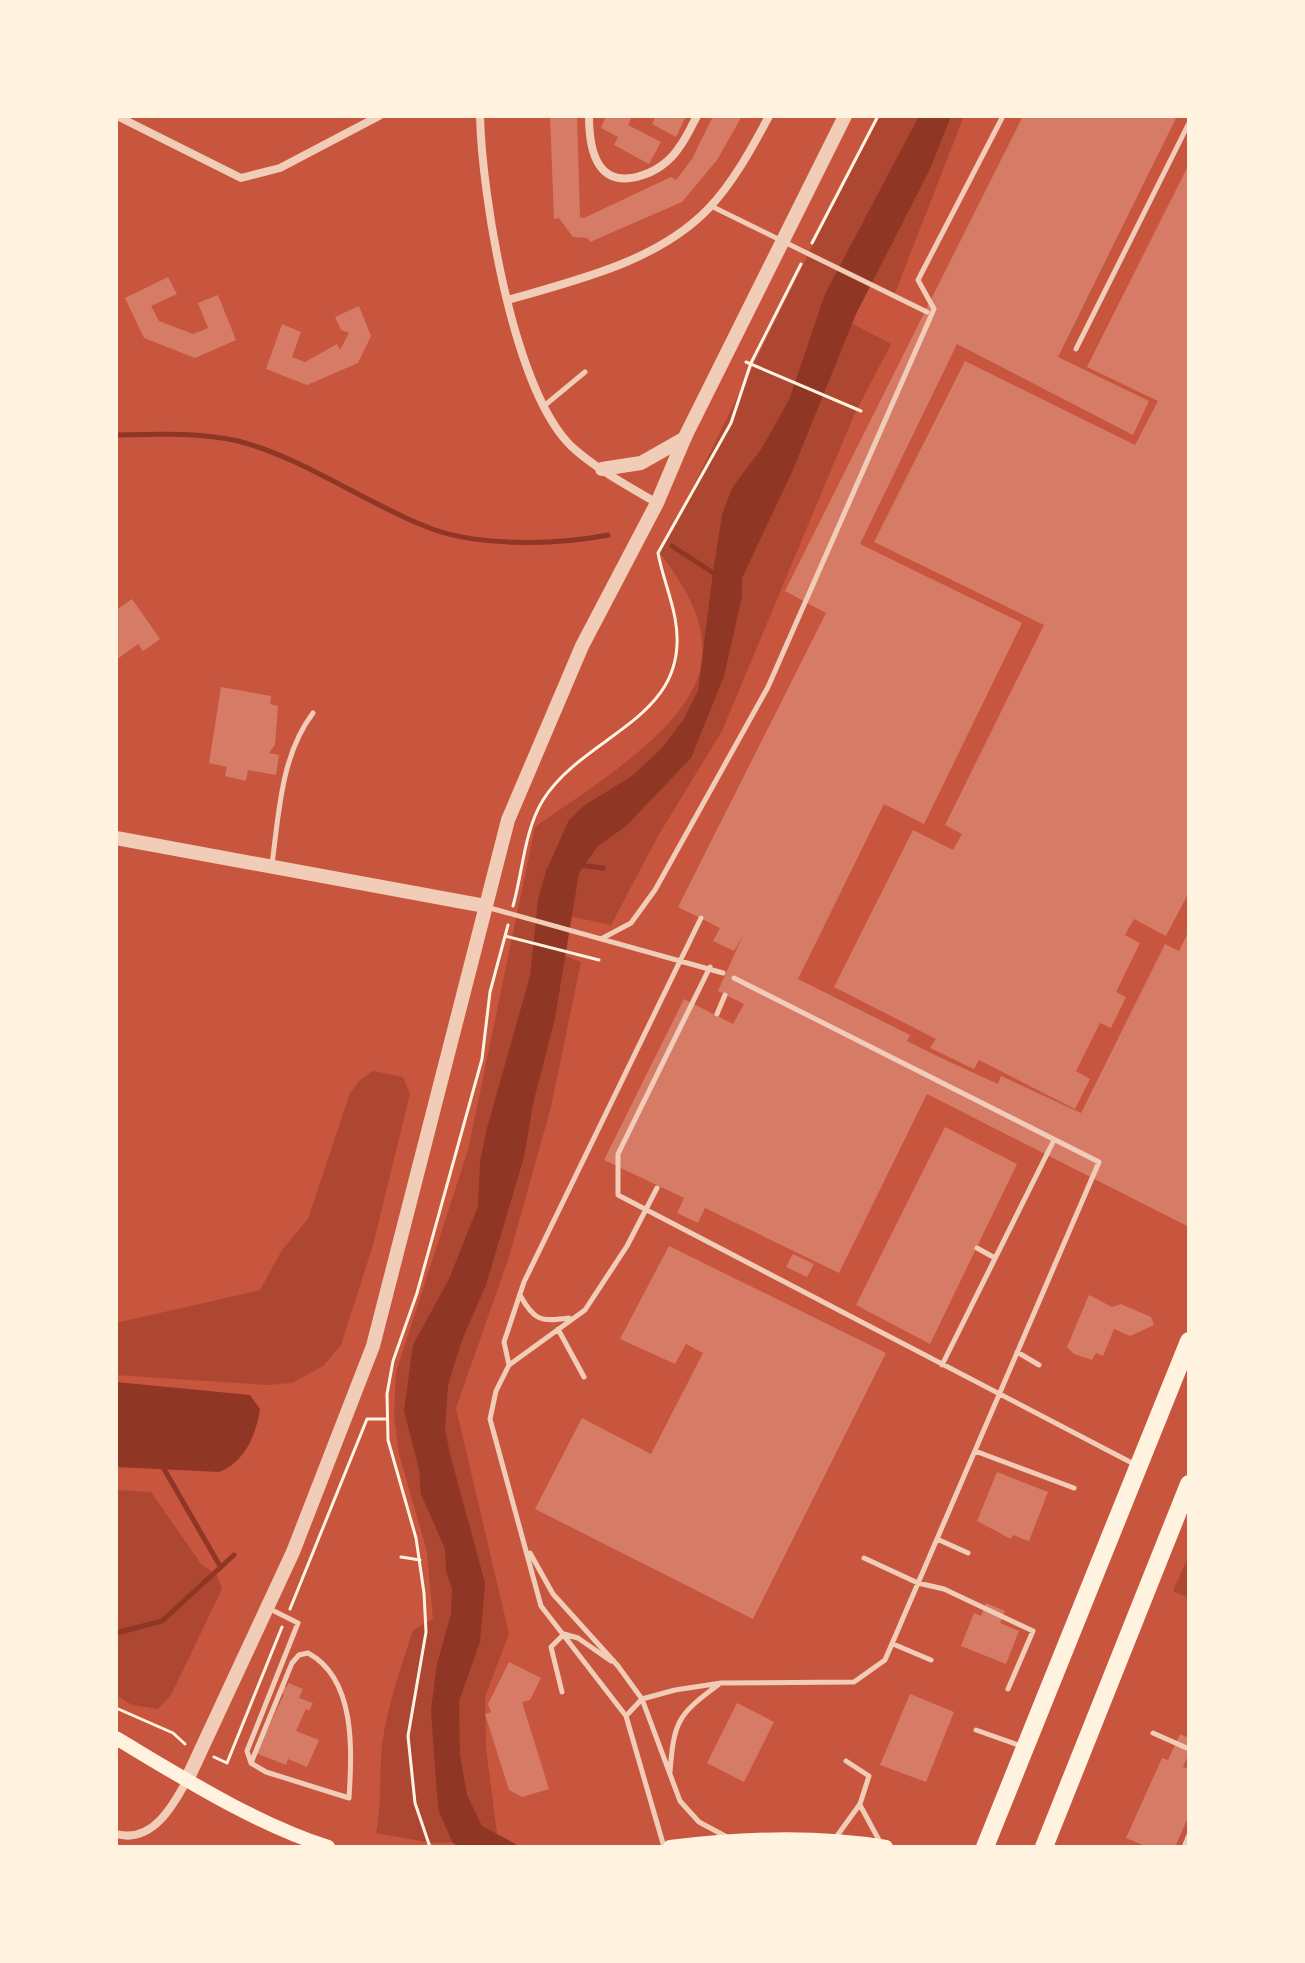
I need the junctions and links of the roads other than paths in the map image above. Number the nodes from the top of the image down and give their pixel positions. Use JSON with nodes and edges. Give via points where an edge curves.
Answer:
{"nodes":[{"id":1,"x":117,"y":116,"type":"edge"},
{"id":2,"x":379,"y":116,"type":"edge"},
{"id":3,"x":480,"y":116,"type":"edge"},
{"id":4,"x":589,"y":116,"type":"edge"},
{"id":5,"x":697,"y":116,"type":"edge"},
{"id":6,"x":769,"y":116,"type":"edge"},
{"id":7,"x":845,"y":116,"type":"edge"},
{"id":8,"x":1003,"y":116,"type":"edge"},
{"id":9,"x":1189,"y":123,"type":"edge"},
{"id":10,"x":711,"y":206,"type":"junction"},
{"id":11,"x":508,"y":300,"type":"junction"},
{"id":12,"x":927,"y":312,"type":"dead end"},
{"id":13,"x":1076,"y":349,"type":"dead end"},
{"id":14,"x":585,"y":372,"type":"dead end"},
{"id":15,"x":543,"y":406,"type":"junction"},
{"id":16,"x":685,"y":437,"type":"junction"},
{"id":17,"x":602,"y":469,"type":"junction"},
{"id":18,"x":657,"y":503,"type":"junction"},
{"id":19,"x":313,"y":713,"type":"dead end"},
{"id":20,"x":116,"y":838,"type":"edge"},
{"id":21,"x":272,"y":868,"type":"junction"},
{"id":22,"x":485,"y":906,"type":"junction"},
{"id":23,"x":701,"y":918,"type":"dead end"},
{"id":24,"x":601,"y":939,"type":"junction"},
{"id":25,"x":710,"y":967,"type":"junction"},
{"id":26,"x":723,"y":973,"type":"dead end"},
{"id":27,"x":734,"y":978,"type":"dead end"},
{"id":28,"x":725,"y":995,"type":"dead end"},
{"id":29,"x":717,"y":1014,"type":"dead end"},
{"id":30,"x":1054,"y":1140,"type":"junction"},
{"id":31,"x":657,"y":1188,"type":"dead end"},
{"id":32,"x":645,"y":1212,"type":"junction"},
{"id":33,"x":977,"y":1248,"type":"dead end"},
{"id":34,"x":995,"y":1258,"type":"junction"},
{"id":35,"x":520,"y":1294,"type":"junction"},
{"id":36,"x":574,"y":1317,"type":"junction"},
{"id":37,"x":558,"y":1328,"type":"junction"},
{"id":38,"x":1189,"y":1341,"type":"edge"},
{"id":39,"x":1017,"y":1352,"type":"junction"},
{"id":40,"x":509,"y":1365,"type":"junction"},
{"id":41,"x":942,"y":1365,"type":"junction"},
{"id":42,"x":1039,"y":1365,"type":"dead end"},
{"id":43,"x":584,"y":1377,"type":"dead end"},
{"id":44,"x":999,"y":1394,"type":"junction"},
{"id":45,"x":975,"y":1451,"type":"junction"},
{"id":46,"x":1139,"y":1466,"type":"junction"},
{"id":47,"x":1189,"y":1484,"type":"edge"},
{"id":48,"x":1074,"y":1488,"type":"dead end"},
{"id":49,"x":937,"y":1539,"type":"junction"},
{"id":50,"x":526,"y":1546,"type":"junction"},
{"id":51,"x":968,"y":1553,"type":"dead end"},
{"id":52,"x":864,"y":1558,"type":"dead end"},
{"id":53,"x":918,"y":1583,"type":"junction"},
{"id":54,"x":267,"y":1608,"type":"junction"},
{"id":55,"x":564,"y":1634,"type":"junction"},
{"id":56,"x":893,"y":1644,"type":"junction"},
{"id":57,"x":931,"y":1660,"type":"dead end"},
{"id":58,"x":618,"y":1666,"type":"junction"},
{"id":59,"x":721,"y":1683,"type":"junction"},
{"id":60,"x":1008,"y":1689,"type":"dead end"},
{"id":61,"x":562,"y":1692,"type":"dead end"},
{"id":62,"x":642,"y":1699,"type":"junction"},
{"id":63,"x":626,"y":1716,"type":"junction"},
{"id":64,"x":976,"y":1730,"type":"dead end"},
{"id":65,"x":1153,"y":1733,"type":"dead end"},
{"id":66,"x":116,"y":1738,"type":"edge"},
{"id":67,"x":1025,"y":1748,"type":"junction"},
{"id":68,"x":1189,"y":1749,"type":"edge"},
{"id":69,"x":846,"y":1761,"type":"dead end"},
{"id":70,"x":251,"y":1763,"type":"junction"},
{"id":71,"x":669,"y":1773,"type":"junction"},
{"id":72,"x":187,"y":1780,"type":"junction"},
{"id":73,"x":860,"y":1804,"type":"junction"},
{"id":74,"x":116,"y":1834,"type":"edge"},
{"id":75,"x":1189,"y":1835,"type":"edge"},
{"id":76,"x":732,"y":1839,"type":"junction"},
{"id":77,"x":833,"y":1840,"type":"junction"},
{"id":78,"x":328,"y":1847,"type":"edge"},
{"id":79,"x":667,"y":1847,"type":"edge"},
{"id":80,"x":884,"y":1847,"type":"edge"},
{"id":81,"x":985,"y":1847,"type":"edge"},
{"id":82,"x":1044,"y":1847,"type":"edge"},
{"id":83,"x":1184,"y":1847,"type":"edge"}],
"edges":[{"from":1,"to":2,"type":"street","via":[[241,178],[304,158]]},
{"from":3,"to":11,"type":"street","via":[[481,152]]},
{"from":4,"to":5,"type":"street","via":[[597,165],[611,178],[626,181],[655,171],[678,151]]},
{"from":6,"to":10,"type":"street"},
{"from":7,"to":16,"type":"street"},
{"from":8,"to":24,"type":"lane","via":[[918,280],[934,309],[768,687],[655,890],[631,923]]},
{"from":9,"to":13,"type":"lane"},
{"from":10,"to":11,"type":"street","via":[[656,249]]},
{"from":10,"to":12,"type":"lane"},
{"from":11,"to":15,"type":"street"},
{"from":14,"to":15,"type":"lane"},
{"from":15,"to":17,"type":"street","via":[[570,445]]},
{"from":16,"to":17,"type":"street","via":[[641,463]]},
{"from":16,"to":18,"type":"street"},
{"from":17,"to":18,"type":"street"},
{"from":18,"to":22,"type":"street","via":[[576,661],[508,820]]},
{"from":19,"to":21,"type":"lane","via":[[290,754]]},
{"from":20,"to":21,"type":"street"},
{"from":21,"to":22,"type":"street"},
{"from":22,"to":24,"type":"lane"},
{"from":22,"to":54,"type":"street","via":[[373,1346]]},
{"from":23,"to":35,"type":"lane"},
{"from":24,"to":25,"type":"lane"},
{"from":25,"to":26,"type":"lane"},
{"from":25,"to":32,"type":"lane","via":[[618,1154],[618,1195]]},
{"from":27,"to":30,"type":"lane"},
{"from":28,"to":29,"type":"lane"},
{"from":30,"to":34,"type":"lane"},
{"from":30,"to":39,"type":"lane","via":[[1099,1162]]},
{"from":31,"to":32,"type":"lane"},
{"from":32,"to":36,"type":"lane","via":[[606,1282]]},
{"from":32,"to":41,"type":"lane"},
{"from":33,"to":34,"type":"lane"},
{"from":34,"to":41,"type":"lane"},
{"from":35,"to":36,"type":"lane","via":[[531,1314],[547,1321]]},
{"from":35,"to":40,"type":"lane","via":[[504,1342]]},
{"from":36,"to":37,"type":"lane"},
{"from":37,"to":40,"type":"lane"},
{"from":37,"to":43,"type":"lane"},
{"from":38,"to":46,"type":"highway"},
{"from":39,"to":42,"type":"lane"},
{"from":39,"to":44,"type":"lane"},
{"from":40,"to":50,"type":"lane","via":[[490,1419]]},
{"from":41,"to":44,"type":"lane"},
{"from":44,"to":45,"type":"lane"},
{"from":44,"to":46,"type":"lane"},
{"from":45,"to":48,"type":"lane"},
{"from":45,"to":49,"type":"lane"},
{"from":46,"to":67,"type":"highway"},
{"from":47,"to":82,"type":"highway"},
{"from":49,"to":51,"type":"lane"},
{"from":49,"to":53,"type":"lane"},
{"from":50,"to":55,"type":"lane","via":[[541,1606]]},
{"from":50,"to":58,"type":"lane","via":[[553,1594]]},
{"from":52,"to":53,"type":"lane"},
{"from":53,"to":56,"type":"lane"},
{"from":53,"to":60,"type":"lane","via":[[944,1589],[1033,1631]]},
{"from":54,"to":70,"type":"lane","via":[[298,1623],[247,1751]]},
{"from":54,"to":72,"type":"street"},
{"from":55,"to":58,"type":"lane"},
{"from":55,"to":61,"type":"lane","via":[[551,1647]]},
{"from":55,"to":63,"type":"lane"},
{"from":56,"to":57,"type":"lane"},
{"from":56,"to":59,"type":"lane","via":[[885,1660],[854,1682]]},
{"from":58,"to":62,"type":"lane"},
{"from":59,"to":62,"type":"lane"},
{"from":59,"to":71,"type":"lane","via":[[691,1705],[673,1730]]},
{"from":62,"to":63,"type":"lane"},
{"from":62,"to":71,"type":"lane"},
{"from":63,"to":79,"type":"lane"},
{"from":64,"to":67,"type":"lane"},
{"from":65,"to":68,"type":"lane"},
{"from":66,"to":72,"type":"main road"},
{"from":67,"to":81,"type":"highway"},
{"from":69,"to":73,"type":"lane","via":[[869,1776]]},
{"from":70,"to":70,"type":"lane","via":[[349,1798],[345,1705],[322,1661],[308,1653],[292,1663]]},
{"from":71,"to":76,"type":"lane","via":[[680,1801],[694,1817]]},
{"from":72,"to":74,"type":"street","via":[[169,1812],[148,1831]]},
{"from":72,"to":78,"type":"main road"},
{"from":73,"to":77,"type":"lane"},
{"from":73,"to":80,"type":"lane"},
{"from":75,"to":83,"type":"lane"},
{"from":76,"to":77,"type":"main road"},
{"from":76,"to":79,"type":"main road"},
{"from":77,"to":80,"type":"main road"}]}
